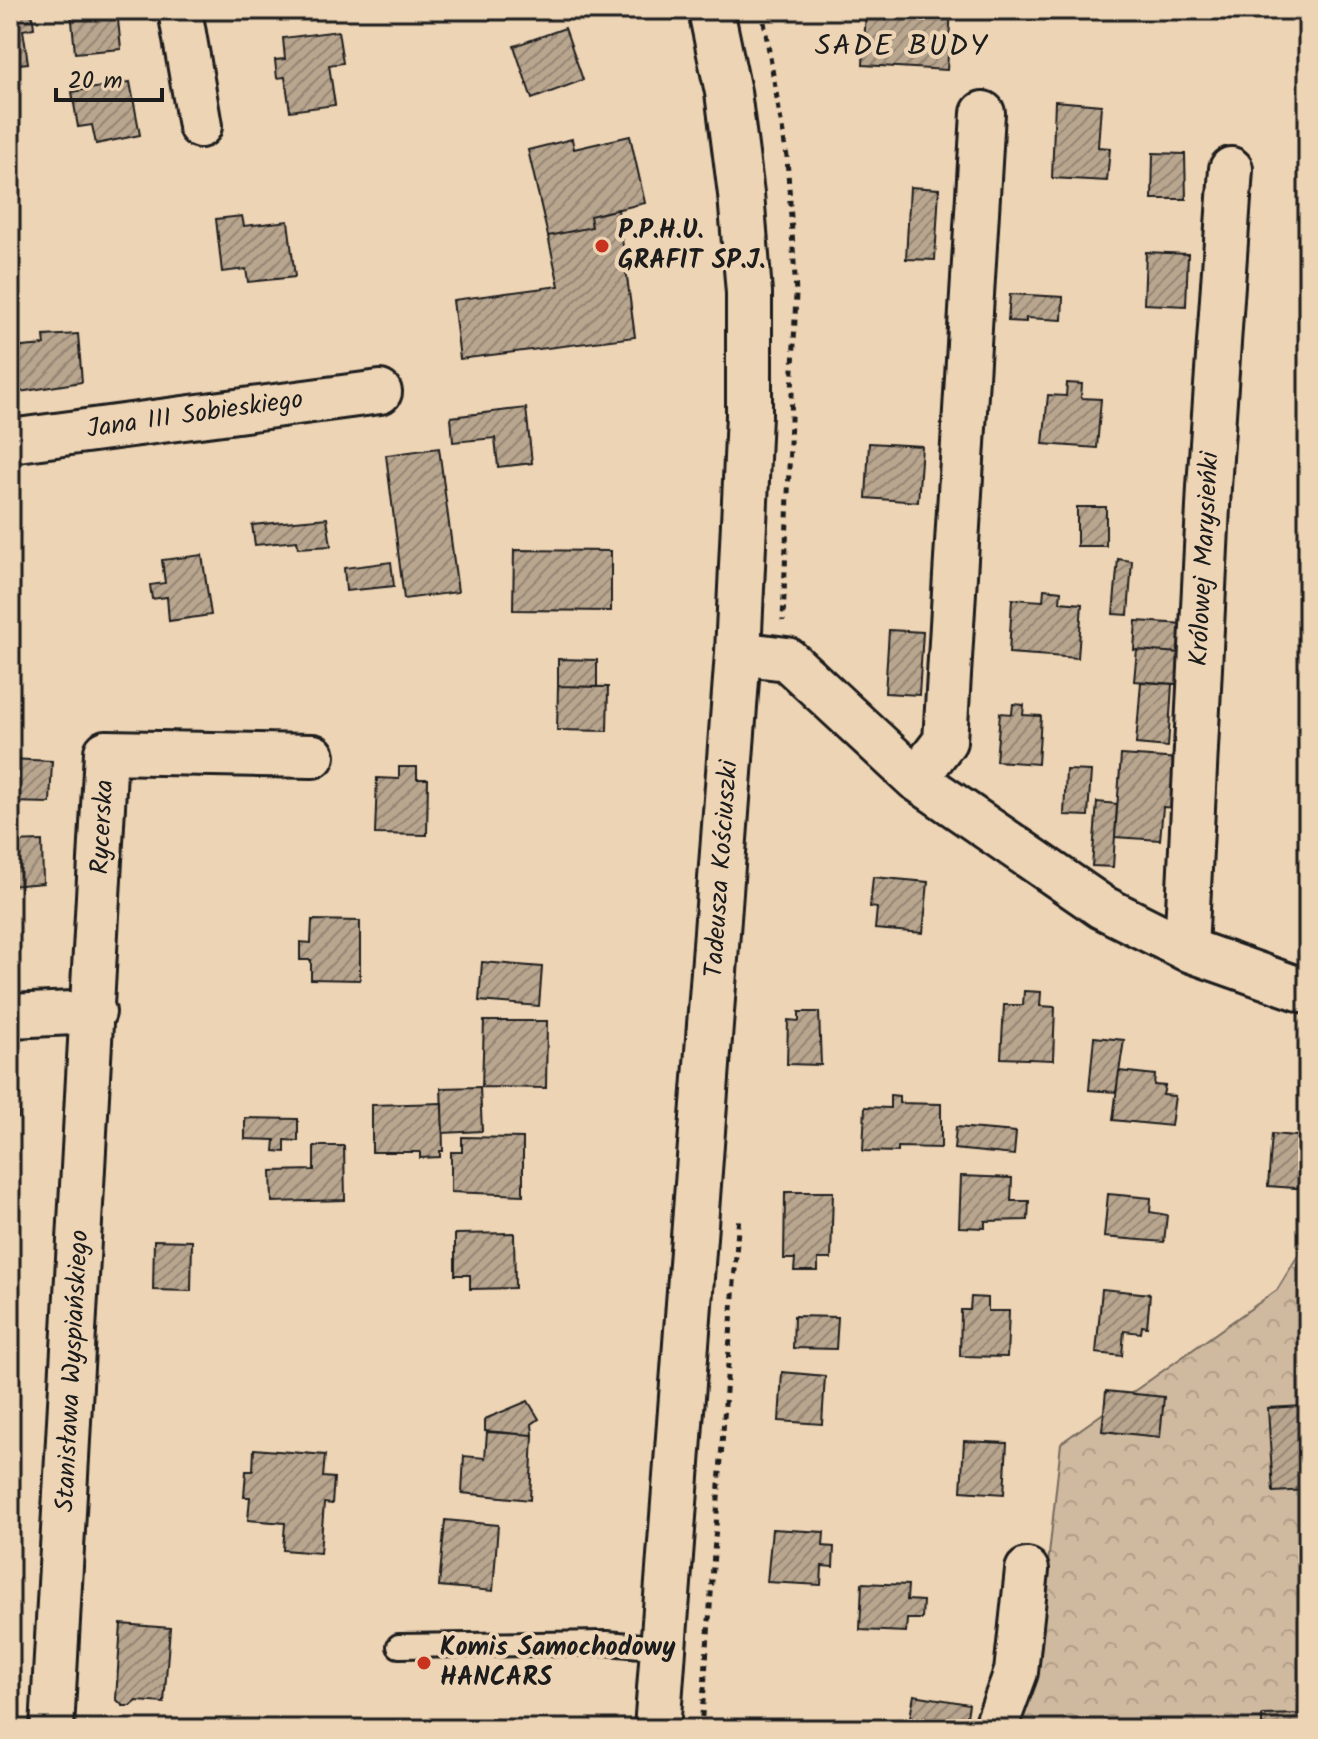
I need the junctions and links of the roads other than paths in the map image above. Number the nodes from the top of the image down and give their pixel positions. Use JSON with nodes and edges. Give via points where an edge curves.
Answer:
{"nodes":[{"id":1,"x":180,"y":10,"type":"edge"},
{"id":2,"x":711,"y":10,"type":"edge"},
{"id":3,"x":983,"y":113,"type":"dead end"},
{"id":4,"x":200,"y":126,"type":"dead end"},
{"id":5,"x":1231,"y":169,"type":"dead end"},
{"id":6,"x":380,"y":392,"type":"dead end"},
{"id":7,"x":10,"y":441,"type":"edge"},
{"id":8,"x":738,"y":653,"type":"junction"},
{"id":9,"x":313,"y":756,"type":"dead end"},
{"id":10,"x":916,"y":779,"type":"junction"},
{"id":11,"x":1186,"y":949,"type":"junction"},
{"id":12,"x":1308,"y":992,"type":"edge"},
{"id":13,"x":94,"y":1012,"type":"junction"},
{"id":14,"x":10,"y":1016,"type":"edge"},
{"id":15,"x":1027,"y":1570,"type":"dead end"},
{"id":16,"x":399,"y":1646,"type":"dead end"},
{"id":17,"x":664,"y":1648,"type":"junction"},
{"id":18,"x":52,"y":1729,"type":"edge"},
{"id":19,"x":657,"y":1729,"type":"edge"},
{"id":20,"x":995,"y":1729,"type":"edge"}],
"edges":[{"from":1,"to":4,"type":"street"},
{"from":2,"to":8,"type":"main road","name":"Tadeusza Kościuszki","via":[[728,92],[749,293]]},
{"from":3,"to":10,"type":"street","via":[[945,741]]},
{"from":5,"to":11,"type":"street","name":"Królowej Marysieńki"},
{"from":6,"to":7,"type":"street","name":"Jana III Sobieskiego"},
{"from":8,"to":10,"type":"street","via":[[787,659]]},
{"from":8,"to":17,"type":"main road","name":"Tadeusza Kościuszki"},
{"from":9,"to":13,"type":"street","name":"Rycerska","via":[[106,752]]},
{"from":10,"to":11,"type":"street","via":[[1102,907]]},
{"from":11,"to":12,"type":"street"},
{"from":13,"to":14,"type":"street"},
{"from":13,"to":18,"type":"street","name":"Stanisława Wyspiańskiego"},
{"from":15,"to":20,"type":"street","via":[[1016,1672]]},
{"from":16,"to":17,"type":"lane","via":[[607,1643]]},
{"from":17,"to":19,"type":"main road","name":"Tadeusza Kościuszki"}]}
